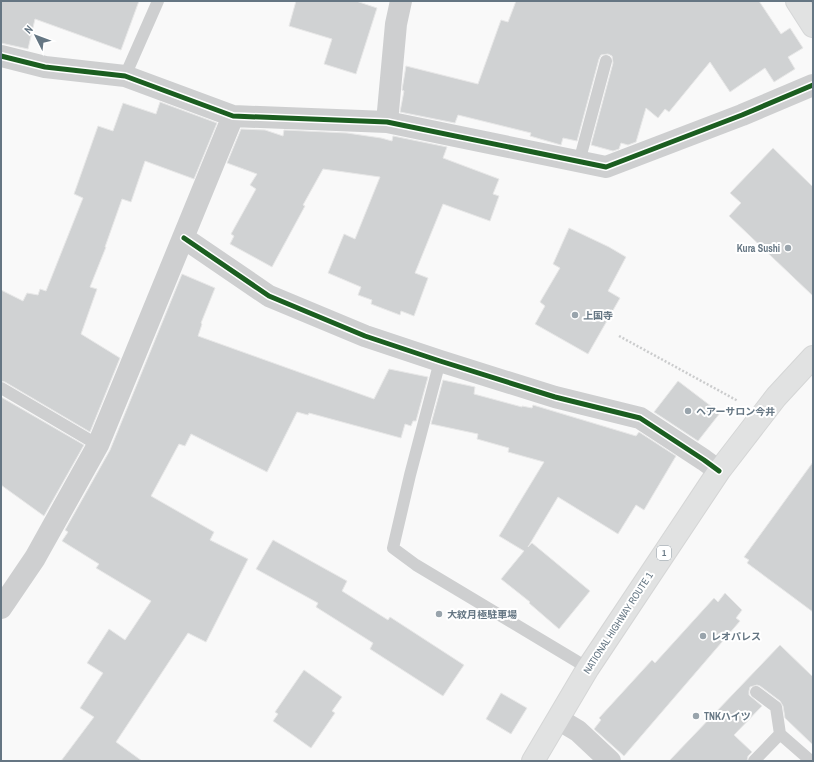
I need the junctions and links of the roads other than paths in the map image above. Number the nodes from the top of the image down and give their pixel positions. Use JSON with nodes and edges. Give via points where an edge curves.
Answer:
{"nodes":[{"id":1,"x":158,"y":1,"type":"edge"},
{"id":2,"x":401,"y":1,"type":"edge"},
{"id":3,"x":797,"y":1,"type":"edge"},
{"id":4,"x":813,"y":26,"type":"edge"},
{"id":5,"x":1,"y":56,"type":"edge"},
{"id":6,"x":606,"y":62,"type":"dead end"},
{"id":7,"x":125,"y":76,"type":"junction"},
{"id":8,"x":813,"y":85,"type":"edge"},
{"id":9,"x":233,"y":116,"type":"junction"},
{"id":10,"x":387,"y":122,"type":"junction"},
{"id":11,"x":579,"y":162,"type":"junction"},
{"id":12,"x":184,"y":238,"type":"junction"},
{"id":13,"x":813,"y":357,"type":"edge"},
{"id":14,"x":440,"y":362,"type":"junction"},
{"id":15,"x":1,"y":388,"type":"edge"},
{"id":16,"x":98,"y":445,"type":"junction"},
{"id":17,"x":719,"y":471,"type":"junction"},
{"id":18,"x":1,"y":608,"type":"edge"},
{"id":19,"x":588,"y":668,"type":"junction"},
{"id":20,"x":756,"y":692,"type":"dead end"},
{"id":21,"x":558,"y":719,"type":"junction"},
{"id":22,"x":780,"y":734,"type":"junction"},
{"id":23,"x":534,"y":761,"type":"edge"},
{"id":24,"x":610,"y":761,"type":"edge"},
{"id":25,"x":754,"y":761,"type":"edge"},
{"id":26,"x":812,"y":761,"type":"edge"}],
"edges":[{"from":1,"to":7,"type":"lane"},
{"from":2,"to":10,"type":"street","via":[[396,24]]},
{"from":3,"to":4,"type":"main road"},
{"from":5,"to":7,"type":"street","via":[[45,67]]},
{"from":6,"to":11,"type":"lane"},
{"from":7,"to":9,"type":"street"},
{"from":8,"to":11,"type":"street","via":[[606,167]]},
{"from":9,"to":10,"type":"street"},
{"from":9,"to":12,"type":"street"},
{"from":10,"to":11,"type":"street"},
{"from":12,"to":14,"type":"street","via":[[269,296],[366,336]]},
{"from":12,"to":16,"type":"street"},
{"from":13,"to":17,"type":"main road","name":"NATIONAL HIGHWAY ROUTE 1","number":"1","via":[[776,397]]},
{"from":14,"to":17,"type":"street","via":[[555,397],[640,418]]},
{"from":14,"to":19,"type":"lane","via":[[393,548],[416,565]]},
{"from":15,"to":16,"type":"lane"},
{"from":16,"to":18,"type":"street","via":[[35,558]]},
{"from":17,"to":19,"type":"main road","name":"NATIONAL HIGHWAY ROUTE 1","number":"1"},
{"from":19,"to":21,"type":"main road","name":"NATIONAL HIGHWAY ROUTE 1","number":"1"},
{"from":20,"to":22,"type":"lane","via":[[776,707]]},
{"from":21,"to":23,"type":"main road","name":"NATIONAL HIGHWAY ROUTE 1","number":"1"},
{"from":21,"to":24,"type":"street","via":[[578,731]]},
{"from":22,"to":25,"type":"lane"},
{"from":22,"to":26,"type":"lane"}]}
